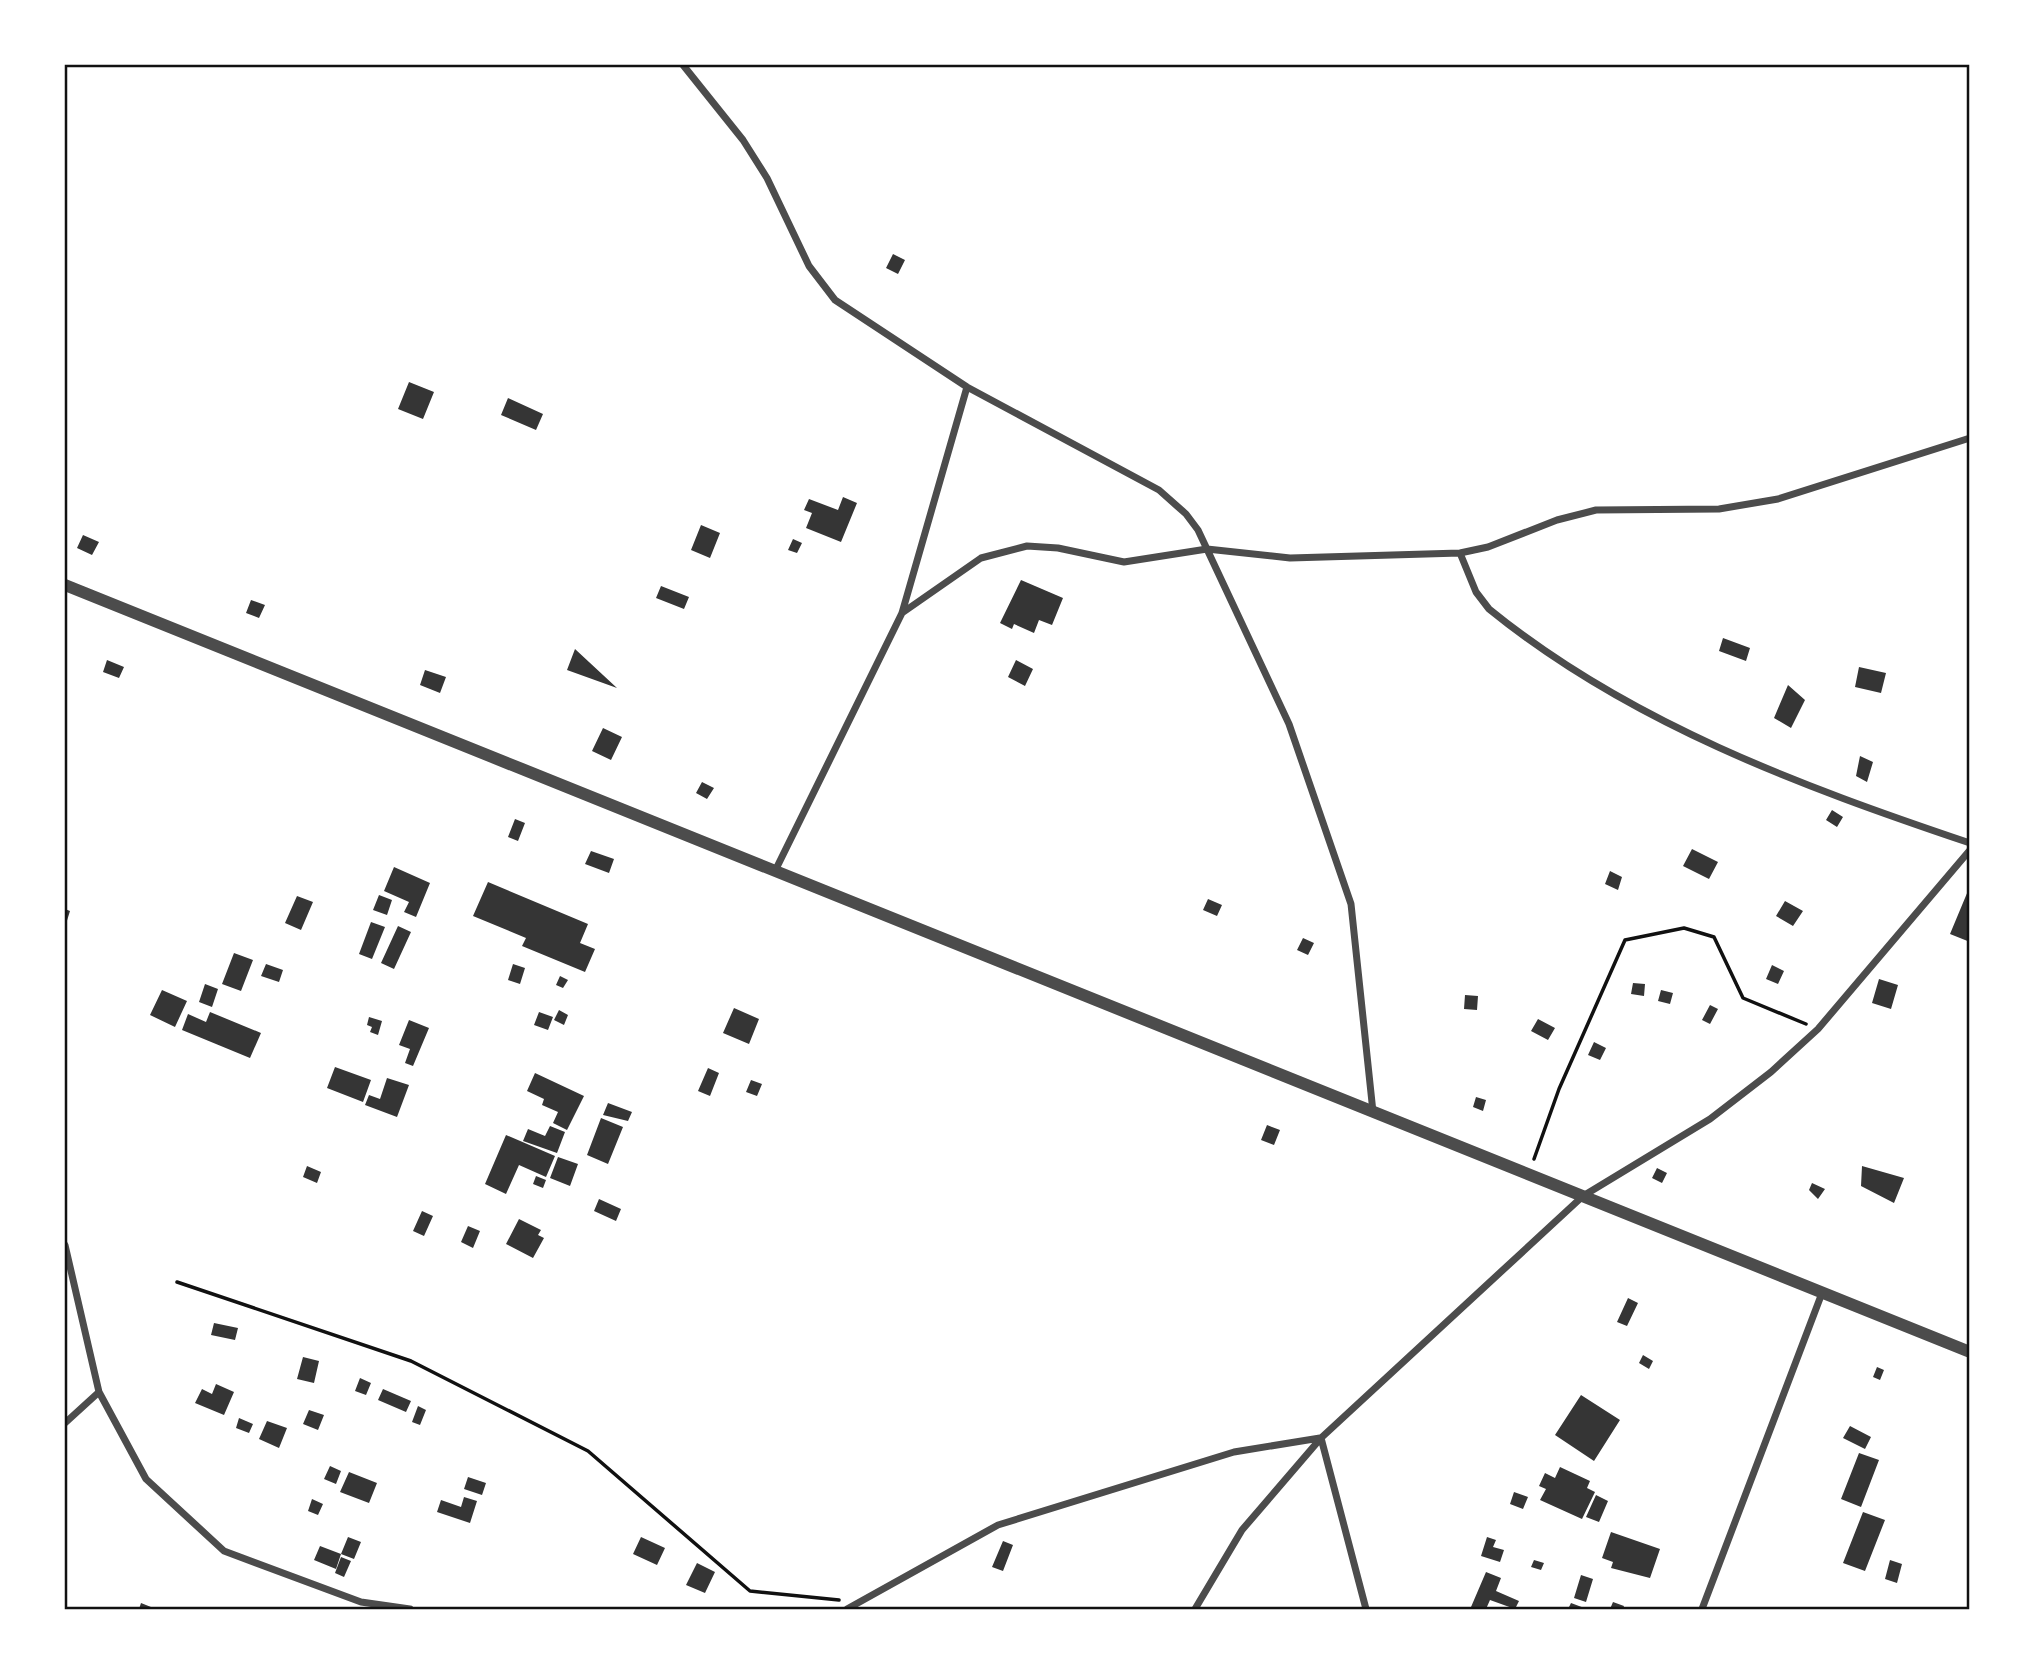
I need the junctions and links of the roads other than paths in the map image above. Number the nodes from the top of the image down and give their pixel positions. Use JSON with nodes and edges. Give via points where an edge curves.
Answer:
{"nodes":[{"id":1,"x":683,"y":65,"type":"edge"},
{"id":2,"x":967,"y":387,"type":"junction"},
{"id":3,"x":1970,"y":438,"type":"edge"},
{"id":4,"x":1207,"y":549,"type":"junction"},
{"id":5,"x":1461,"y":553,"type":"junction"},
{"id":6,"x":65,"y":585,"type":"edge"},
{"id":7,"x":902,"y":613,"type":"junction"},
{"id":8,"x":1970,"y":842,"type":"edge"},
{"id":9,"x":1970,"y":850,"type":"edge"},
{"id":10,"x":775,"y":871,"type":"junction"},
{"id":11,"x":1373,"y":1112,"type":"junction"},
{"id":12,"x":1583,"y":1196,"type":"junction"},
{"id":13,"x":65,"y":1245,"type":"edge"},
{"id":14,"x":1822,"y":1293,"type":"junction"},
{"id":15,"x":1970,"y":1352,"type":"edge"},
{"id":16,"x":99,"y":1392,"type":"junction"},
{"id":17,"x":65,"y":1423,"type":"edge"},
{"id":18,"x":1321,"y":1438,"type":"junction"},
{"id":19,"x":410,"y":1609,"type":"edge"},
{"id":20,"x":847,"y":1609,"type":"edge"},
{"id":21,"x":1195,"y":1609,"type":"edge"},
{"id":22,"x":1366,"y":1609,"type":"edge"},
{"id":23,"x":1702,"y":1609,"type":"edge"}],
"edges":[{"from":1,"to":2,"type":"street","via":[[767,178],[825,290],[846,309]]},
{"from":2,"to":4,"type":"street","via":[[1159,490],[1186,514]]},
{"from":2,"to":7,"type":"street"},
{"from":3,"to":5,"type":"street","via":[[1779,499],[1719,509],[1596,510]]},
{"from":4,"to":5,"type":"street","via":[[1290,558]]},
{"from":4,"to":7,"type":"street","via":[[1124,562],[1042,546],[1011,548],[968,565]]},
{"from":4,"to":11,"type":"street","via":[[1289,724],[1351,904]]},
{"from":5,"to":8,"type":"street","via":[[1476,592],[1489,609],[1639,708],[1822,793]]},
{"from":6,"to":10,"type":"street"},
{"from":7,"to":10,"type":"street"},
{"from":9,"to":12,"type":"street","via":[[1818,1029],[1771,1072],[1710,1119]]},
{"from":10,"to":11,"type":"street"},
{"from":11,"to":12,"type":"street"},
{"from":12,"to":14,"type":"street"},
{"from":12,"to":18,"type":"street"},
{"from":13,"to":16,"type":"street"},
{"from":14,"to":15,"type":"street"},
{"from":14,"to":23,"type":"street"},
{"from":16,"to":17,"type":"street"},
{"from":16,"to":19,"type":"street","via":[[146,1479],[224,1550],[361,1602]]},
{"from":18,"to":20,"type":"street","via":[[1234,1452],[998,1525]]},
{"from":18,"to":21,"type":"street","via":[[1242,1530]]},
{"from":18,"to":22,"type":"street"}]}
